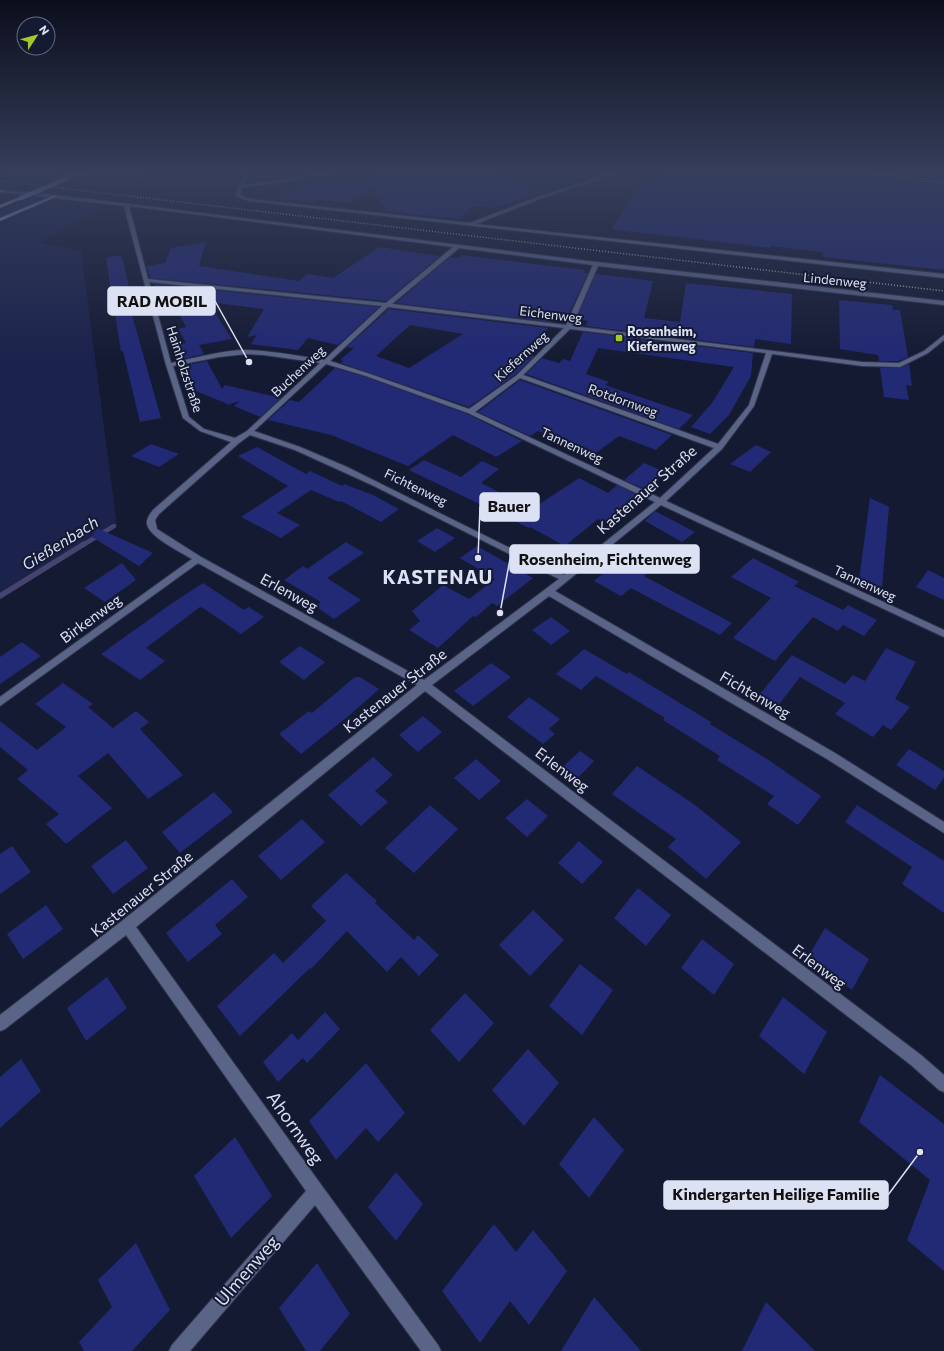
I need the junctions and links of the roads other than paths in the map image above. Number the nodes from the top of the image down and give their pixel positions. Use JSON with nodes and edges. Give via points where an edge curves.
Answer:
{"nodes":[{"id":1,"x":134,"y":235,"type":"edge"},
{"id":2,"x":363,"y":235,"type":"edge"},
{"id":3,"x":571,"y":235,"type":"edge"},
{"id":4,"x":457,"y":247,"type":"junction"},
{"id":5,"x":596,"y":264,"type":"junction"},
{"id":6,"x":944,"y":276,"type":"edge"},
{"id":7,"x":146,"y":280,"type":"junction"},
{"id":8,"x":944,"y":303,"type":"edge"},
{"id":9,"x":387,"y":305,"type":"junction"},
{"id":10,"x":568,"y":328,"type":"junction"},
{"id":11,"x":944,"y":337,"type":"edge"},
{"id":12,"x":770,"y":352,"type":"junction"},
{"id":13,"x":326,"y":362,"type":"junction"},
{"id":14,"x":169,"y":365,"type":"junction"},
{"id":15,"x":518,"y":376,"type":"junction"},
{"id":16,"x":470,"y":412,"type":"junction"},
{"id":17,"x":249,"y":432,"type":"junction"},
{"id":18,"x":236,"y":441,"type":"junction"},
{"id":19,"x":719,"y":447,"type":"junction"},
{"id":20,"x":661,"y":501,"type":"junction"},
{"id":21,"x":156,"y":512,"type":"joint"},
{"id":22,"x":198,"y":559,"type":"junction"},
{"id":23,"x":565,"y":579,"type":"junction"},
{"id":24,"x":548,"y":591,"type":"junction"},
{"id":25,"x":944,"y":634,"type":"edge"},
{"id":26,"x":426,"y":685,"type":"junction"},
{"id":27,"x":0,"y":702,"type":"edge"},
{"id":28,"x":944,"y":828,"type":"edge"},
{"id":29,"x":127,"y":926,"type":"junction"},
{"id":30,"x":0,"y":1024,"type":"edge"},
{"id":31,"x":944,"y":1085,"type":"edge"},
{"id":32,"x":316,"y":1192,"type":"junction"},
{"id":33,"x":178,"y":1351,"type":"edge"},
{"id":34,"x":432,"y":1351,"type":"edge"}],
"edges":[{"from":1,"to":7,"type":"street","name":"Hainholzstraße"},
{"from":2,"to":4,"type":"street","name":"Lindenweg"},
{"from":3,"to":6,"type":"street"},
{"from":4,"to":5,"type":"street","name":"Lindenweg"},
{"from":4,"to":9,"type":"street","name":"Buchenweg"},
{"from":5,"to":8,"type":"street","name":"Lindenweg"},
{"from":5,"to":10,"type":"street","name":"Kiefernweg"},
{"from":7,"to":9,"type":"street","name":"Eichenweg"},
{"from":7,"to":14,"type":"street","name":"Hainholzstraße"},
{"from":9,"to":10,"type":"street","name":"Eichenweg"},
{"from":9,"to":13,"type":"street","name":"Buchenweg"},
{"from":10,"to":12,"type":"street","name":"Eichenweg"},
{"from":10,"to":15,"type":"street","name":"Kiefernweg"},
{"from":11,"to":12,"type":"street","name":"Eichenweg","via":[[926,352],[900,365],[862,364]]},
{"from":12,"to":19,"type":"street","name":"Kastenauer Straße","via":[[752,405]]},
{"from":13,"to":14,"type":"street","name":"Tannenweg","via":[[246,352]]},
{"from":13,"to":16,"type":"street","name":"Tannenweg"},
{"from":13,"to":17,"type":"street","name":"Buchenweg"},
{"from":14,"to":18,"type":"street","name":"Hainholzstraße","via":[[186,418],[202,430]]},
{"from":15,"to":16,"type":"street","name":"Kiefernweg"},
{"from":15,"to":19,"type":"street","name":"Rotdornweg"},
{"from":16,"to":20,"type":"street","name":"Tannenweg"},
{"from":17,"to":18,"type":"street","name":"Buchenweg"},
{"from":17,"to":23,"type":"street","name":"Fichtenweg","via":[[314,454],[416,502]]},
{"from":18,"to":21,"type":"street","name":"Buchenweg"},
{"from":19,"to":20,"type":"street","name":"Kastenauer Straße"},
{"from":20,"to":23,"type":"street","name":"Kastenauer Straße"},
{"from":20,"to":25,"type":"street","name":"Tannenweg"},
{"from":21,"to":22,"type":"street","name":"Erlenweg","via":[[150,527]]},
{"from":22,"to":26,"type":"street","name":"Erlenweg"},
{"from":22,"to":27,"type":"street","name":"Birkenweg"},
{"from":23,"to":24,"type":"street","name":"Kastenauer Straße"},
{"from":24,"to":26,"type":"street","name":"Kastenauer Straße"},
{"from":24,"to":28,"type":"street","name":"Fichtenweg","via":[[831,756]]},
{"from":26,"to":29,"type":"street","name":"Kastenauer Straße"},
{"from":26,"to":31,"type":"street","name":"Erlenweg","via":[[916,1060]]},
{"from":29,"to":30,"type":"street","name":"Kastenauer Straße"},
{"from":29,"to":32,"type":"street","name":"Ahornweg"},
{"from":32,"to":33,"type":"street","name":"Ulmenweg"},
{"from":32,"to":34,"type":"street","name":"Ahornweg"}]}
